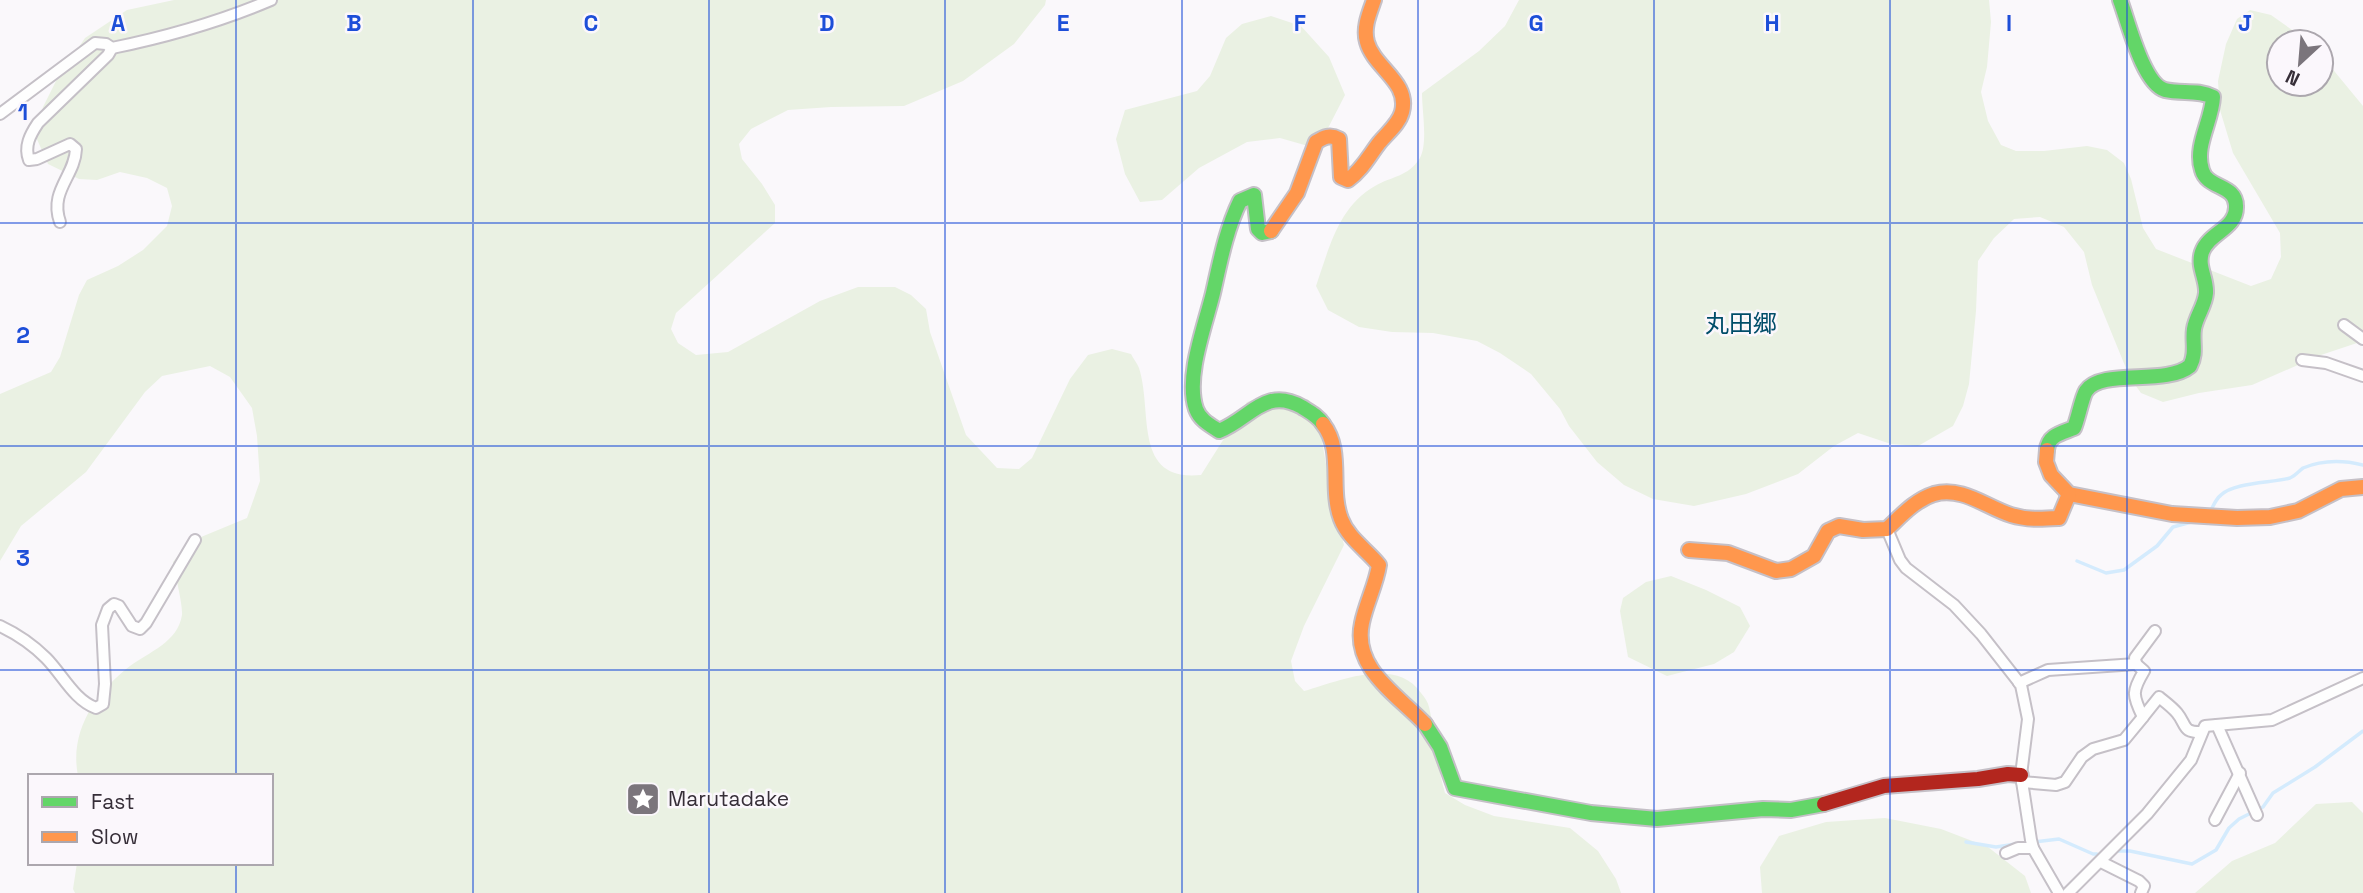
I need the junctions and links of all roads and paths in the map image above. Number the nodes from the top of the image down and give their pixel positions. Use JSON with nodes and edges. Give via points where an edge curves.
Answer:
{"nodes":[{"id":1,"x":271,"y":0,"type":"edge"},
{"id":2,"x":1374,"y":0,"type":"edge"},
{"id":3,"x":2120,"y":0,"type":"edge"},
{"id":4,"x":112,"y":48,"type":"junction"},
{"id":5,"x":0,"y":114,"type":"edge"},
{"id":6,"x":60,"y":222,"type":"dead end"},
{"id":7,"x":2344,"y":325,"type":"dead end"},
{"id":8,"x":2363,"y":339,"type":"edge"},
{"id":9,"x":2302,"y":360,"type":"dead end"},
{"id":10,"x":2363,"y":376,"type":"edge"},
{"id":11,"x":2363,"y":487,"type":"edge"},
{"id":12,"x":2069,"y":494,"type":"junction"},
{"id":13,"x":1887,"y":529,"type":"junction"},
{"id":14,"x":195,"y":540,"type":"dead end"},
{"id":15,"x":1689,"y":550,"type":"dead end"},
{"id":16,"x":0,"y":626,"type":"edge"},
{"id":17,"x":2155,"y":631,"type":"dead end"},
{"id":18,"x":2136,"y":664,"type":"junction"},
{"id":19,"x":2363,"y":678,"type":"edge"},
{"id":20,"x":2019,"y":683,"type":"junction"},
{"id":21,"x":2143,"y":717,"type":"junction"},
{"id":22,"x":2217,"y":725,"type":"junction"},
{"id":23,"x":2202,"y":732,"type":"junction"},
{"id":24,"x":2240,"y":773,"type":"junction"},
{"id":25,"x":2022,"y":778,"type":"junction"},
{"id":26,"x":2255,"y":811,"type":"dead end"},
{"id":27,"x":2215,"y":820,"type":"dead end"},
{"id":28,"x":2032,"y":844,"type":"junction"},
{"id":29,"x":2006,"y":853,"type":"dead end"},
{"id":30,"x":2101,"y":862,"type":"junction"},
{"id":31,"x":2145,"y":885,"type":"edge"},
{"id":32,"x":2059,"y":893,"type":"edge"},
{"id":33,"x":2068,"y":893,"type":"edge"}],
"edges":[{"from":1,"to":4,"type":"street","via":[[157,39]]},
{"from":2,"to":25,"type":"street","via":[[1364,26],[1366,47],[1395,80],[1402,113],[1363,169],[1348,180],[1341,177],[1339,139],[1327,136],[1316,142],[1297,193],[1272,231],[1258,229],[1254,195],[1240,201],[1231,217],[1201,342],[1194,376],[1195,405],[1199,418],[1219,431],[1264,403],[1280,399],[1318,414],[1326,425],[1333,442],[1341,521],[1379,565],[1363,621],[1360,642],[1365,657],[1391,693],[1434,735],[1455,788],[1591,813],[1657,819],[1791,810],[1884,786],[2008,774]]},
{"from":3,"to":12,"type":"street","via":[[2146,72],[2156,86],[2213,97],[2214,110],[2201,147],[2201,169],[2206,179],[2231,190],[2236,214],[2201,251],[2199,268],[2206,296],[2194,329],[2190,367],[2174,375],[2093,385],[2085,392],[2074,428],[2053,436],[2047,444],[2051,475]]},
{"from":4,"to":5,"type":"street","via":[[95,43]]},
{"from":4,"to":6,"type":"street","via":[[38,123],[28,142],[29,160],[70,144],[76,149],[60,190],[56,211]]},
{"from":7,"to":8,"type":"street"},
{"from":9,"to":10,"type":"street"},
{"from":11,"to":12,"type":"street","via":[[2341,489],[2298,511],[2237,518],[2172,514]]},
{"from":12,"to":13,"type":"street","via":[[2059,517],[2043,521],[2006,513],[1963,492],[1944,491],[1923,498]]},
{"from":13,"to":15,"type":"street","via":[[1839,526],[1828,531],[1814,556],[1791,569],[1776,571],[1728,553]]},
{"from":13,"to":20,"type":"street","via":[[1906,568],[1982,634]]},
{"from":14,"to":16,"type":"street","via":[[140,629],[132,626],[120,606],[108,609],[102,625],[103,704],[96,708],[85,704],[46,658]]},
{"from":17,"to":18,"type":"street","via":[[2135,658]]},
{"from":18,"to":20,"type":"street","via":[[2048,670]]},
{"from":18,"to":21,"type":"street","via":[[2144,671],[2134,687],[2134,701]]},
{"from":19,"to":22,"type":"street","via":[[2272,720]]},
{"from":20,"to":25,"type":"street","via":[[2028,719]]},
{"from":21,"to":23,"type":"street","via":[[2160,697],[2178,713],[2186,729]]},
{"from":21,"to":25,"type":"street","via":[[2124,740],[2082,757],[2065,782],[2056,785]]},
{"from":22,"to":23,"type":"street","via":[[2205,726]]},
{"from":22,"to":24,"type":"street"},
{"from":23,"to":30,"type":"street","via":[[2191,760]]},
{"from":24,"to":26,"type":"street"},
{"from":24,"to":27,"type":"street"},
{"from":25,"to":28,"type":"street"},
{"from":28,"to":29,"type":"street"},
{"from":28,"to":32,"type":"street"},
{"from":30,"to":31,"type":"street"},
{"from":30,"to":33,"type":"street"}]}
